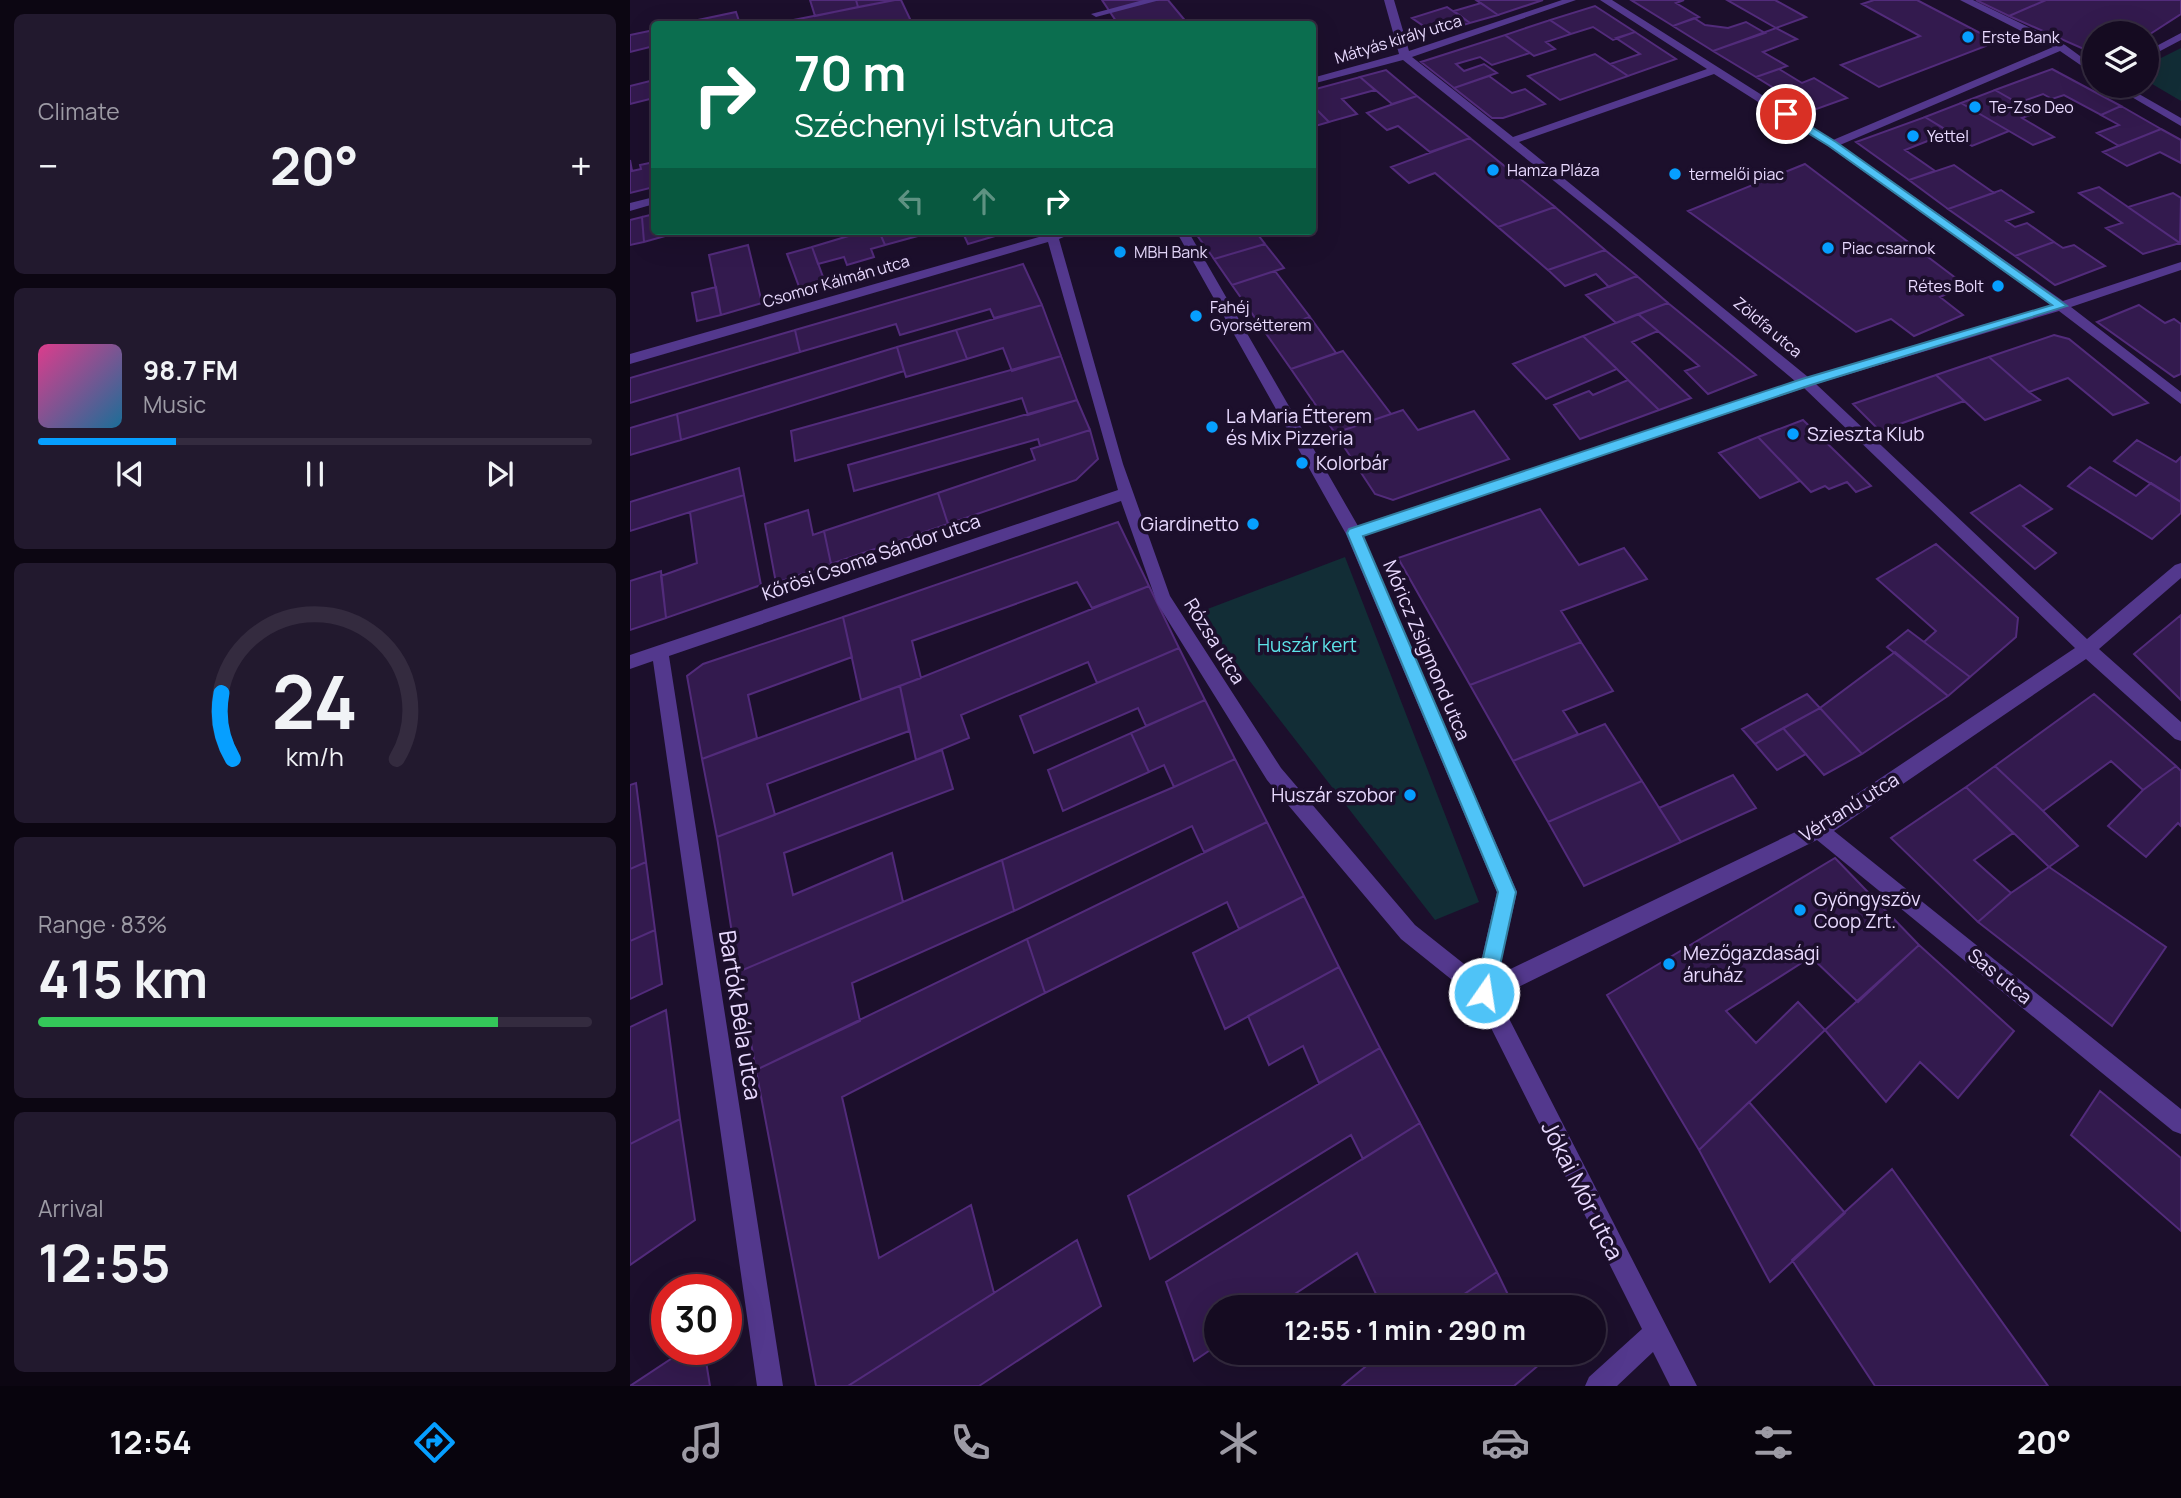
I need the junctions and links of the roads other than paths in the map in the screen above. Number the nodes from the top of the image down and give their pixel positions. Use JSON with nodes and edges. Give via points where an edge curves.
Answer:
{"nodes":[{"id":1,"x":1155,"y":0,"type":"edge"},
{"id":2,"x":1389,"y":0,"type":"edge"},
{"id":3,"x":1571,"y":0,"type":"edge"},
{"id":4,"x":1605,"y":0,"type":"edge"},
{"id":5,"x":1965,"y":0,"type":"edge"},
{"id":6,"x":1096,"y":14,"type":"dead end"},
{"id":7,"x":2181,"y":36,"type":"edge"},
{"id":8,"x":2061,"y":47,"type":"junction"},
{"id":9,"x":2159,"y":48,"type":"edge"},
{"id":10,"x":1405,"y":56,"type":"junction"},
{"id":11,"x":2082,"y":61,"type":"edge"},
{"id":12,"x":1715,"y":70,"type":"junction"},
{"id":13,"x":1316,"y":80,"type":"edge"},
{"id":14,"x":2138,"y":98,"type":"edge"},
{"id":15,"x":2181,"y":123,"type":"edge"},
{"id":16,"x":1511,"y":141,"type":"junction"},
{"id":17,"x":1832,"y":144,"type":"junction"},
{"id":18,"x":651,"y":202,"type":"edge"},
{"id":19,"x":630,"y":207,"type":"edge"},
{"id":20,"x":1048,"y":235,"type":"edge"},
{"id":21,"x":1051,"y":235,"type":"edge"},
{"id":22,"x":1184,"y":235,"type":"edge"},
{"id":23,"x":2181,"y":266,"type":"edge"},
{"id":24,"x":2061,"y":306,"type":"junction"},
{"id":25,"x":630,"y":359,"type":"edge"},
{"id":26,"x":1806,"y":382,"type":"junction"},
{"id":27,"x":2181,"y":399,"type":"edge"},
{"id":28,"x":1126,"y":493,"type":"junction"},
{"id":29,"x":1354,"y":533,"type":"junction"},
{"id":30,"x":2181,"y":569,"type":"edge"},
{"id":31,"x":2087,"y":649,"type":"junction"},
{"id":32,"x":660,"y":651,"type":"junction"},
{"id":33,"x":630,"y":662,"type":"edge"},
{"id":34,"x":2181,"y":733,"type":"edge"},
{"id":35,"x":1819,"y":830,"type":"junction"},
{"id":36,"x":1484,"y":993,"type":"junction"},
{"id":37,"x":2181,"y":1123,"type":"edge"},
{"id":38,"x":1656,"y":1334,"type":"junction"},
{"id":39,"x":770,"y":1386,"type":"edge"},
{"id":40,"x":1598,"y":1386,"type":"edge"},
{"id":41,"x":1684,"y":1386,"type":"edge"}],
"edges":[{"from":1,"to":6,"type":"street"},
{"from":2,"to":10,"type":"street"},
{"from":3,"to":10,"type":"street","name":"Mátyás király utca"},
{"from":4,"to":12,"type":"street"},
{"from":5,"to":8,"type":"street"},
{"from":7,"to":9,"type":"street"},
{"from":8,"to":11,"type":"street"},
{"from":8,"to":17,"type":"street"},
{"from":10,"to":13,"type":"street","name":"Mátyás király utca"},
{"from":10,"to":16,"type":"street","name":"Zöldfa utca"},
{"from":12,"to":16,"type":"street"},
{"from":12,"to":17,"type":"street"},
{"from":14,"to":15,"type":"street"},
{"from":16,"to":26,"type":"street","name":"Zöldfa utca"},
{"from":17,"to":24,"type":"street"},
{"from":18,"to":19,"type":"street"},
{"from":20,"to":25,"type":"street","name":"Csomor Kálmán utca"},
{"from":21,"to":28,"type":"street","name":"Rózsa utca"},
{"from":22,"to":29,"type":"street","name":"Móricz Zsigmond utca"},
{"from":23,"to":24,"type":"street"},
{"from":24,"to":26,"type":"street"},
{"from":24,"to":27,"type":"street"},
{"from":26,"to":29,"type":"street"},
{"from":26,"to":31,"type":"street","name":"Zöldfa utca"},
{"from":28,"to":32,"type":"street","name":"Kőrösi Csoma Sándor utca"},
{"from":28,"to":36,"type":"street","name":"Rózsa utca","via":[[1163,598],[1274,774],[1408,932]]},
{"from":29,"to":36,"type":"street","name":"Móricz Zsigmond utca","via":[[1507,892]]},
{"from":30,"to":31,"type":"street","name":"Vértanú utca"},
{"from":31,"to":34,"type":"street","name":"Zöldfa utca"},
{"from":31,"to":35,"type":"street","name":"Vértanú utca"},
{"from":32,"to":33,"type":"street","name":"Kőrösi Csoma Sándor utca"},
{"from":32,"to":39,"type":"street","name":"Bartók Béla utca"},
{"from":35,"to":36,"type":"street","name":"Vértanú utca"},
{"from":35,"to":37,"type":"street","name":"Sas utca"},
{"from":36,"to":38,"type":"street","name":"Jókai Mór utca"},
{"from":38,"to":40,"type":"street"},
{"from":38,"to":41,"type":"street","name":"Jókai Mór utca"}]}
